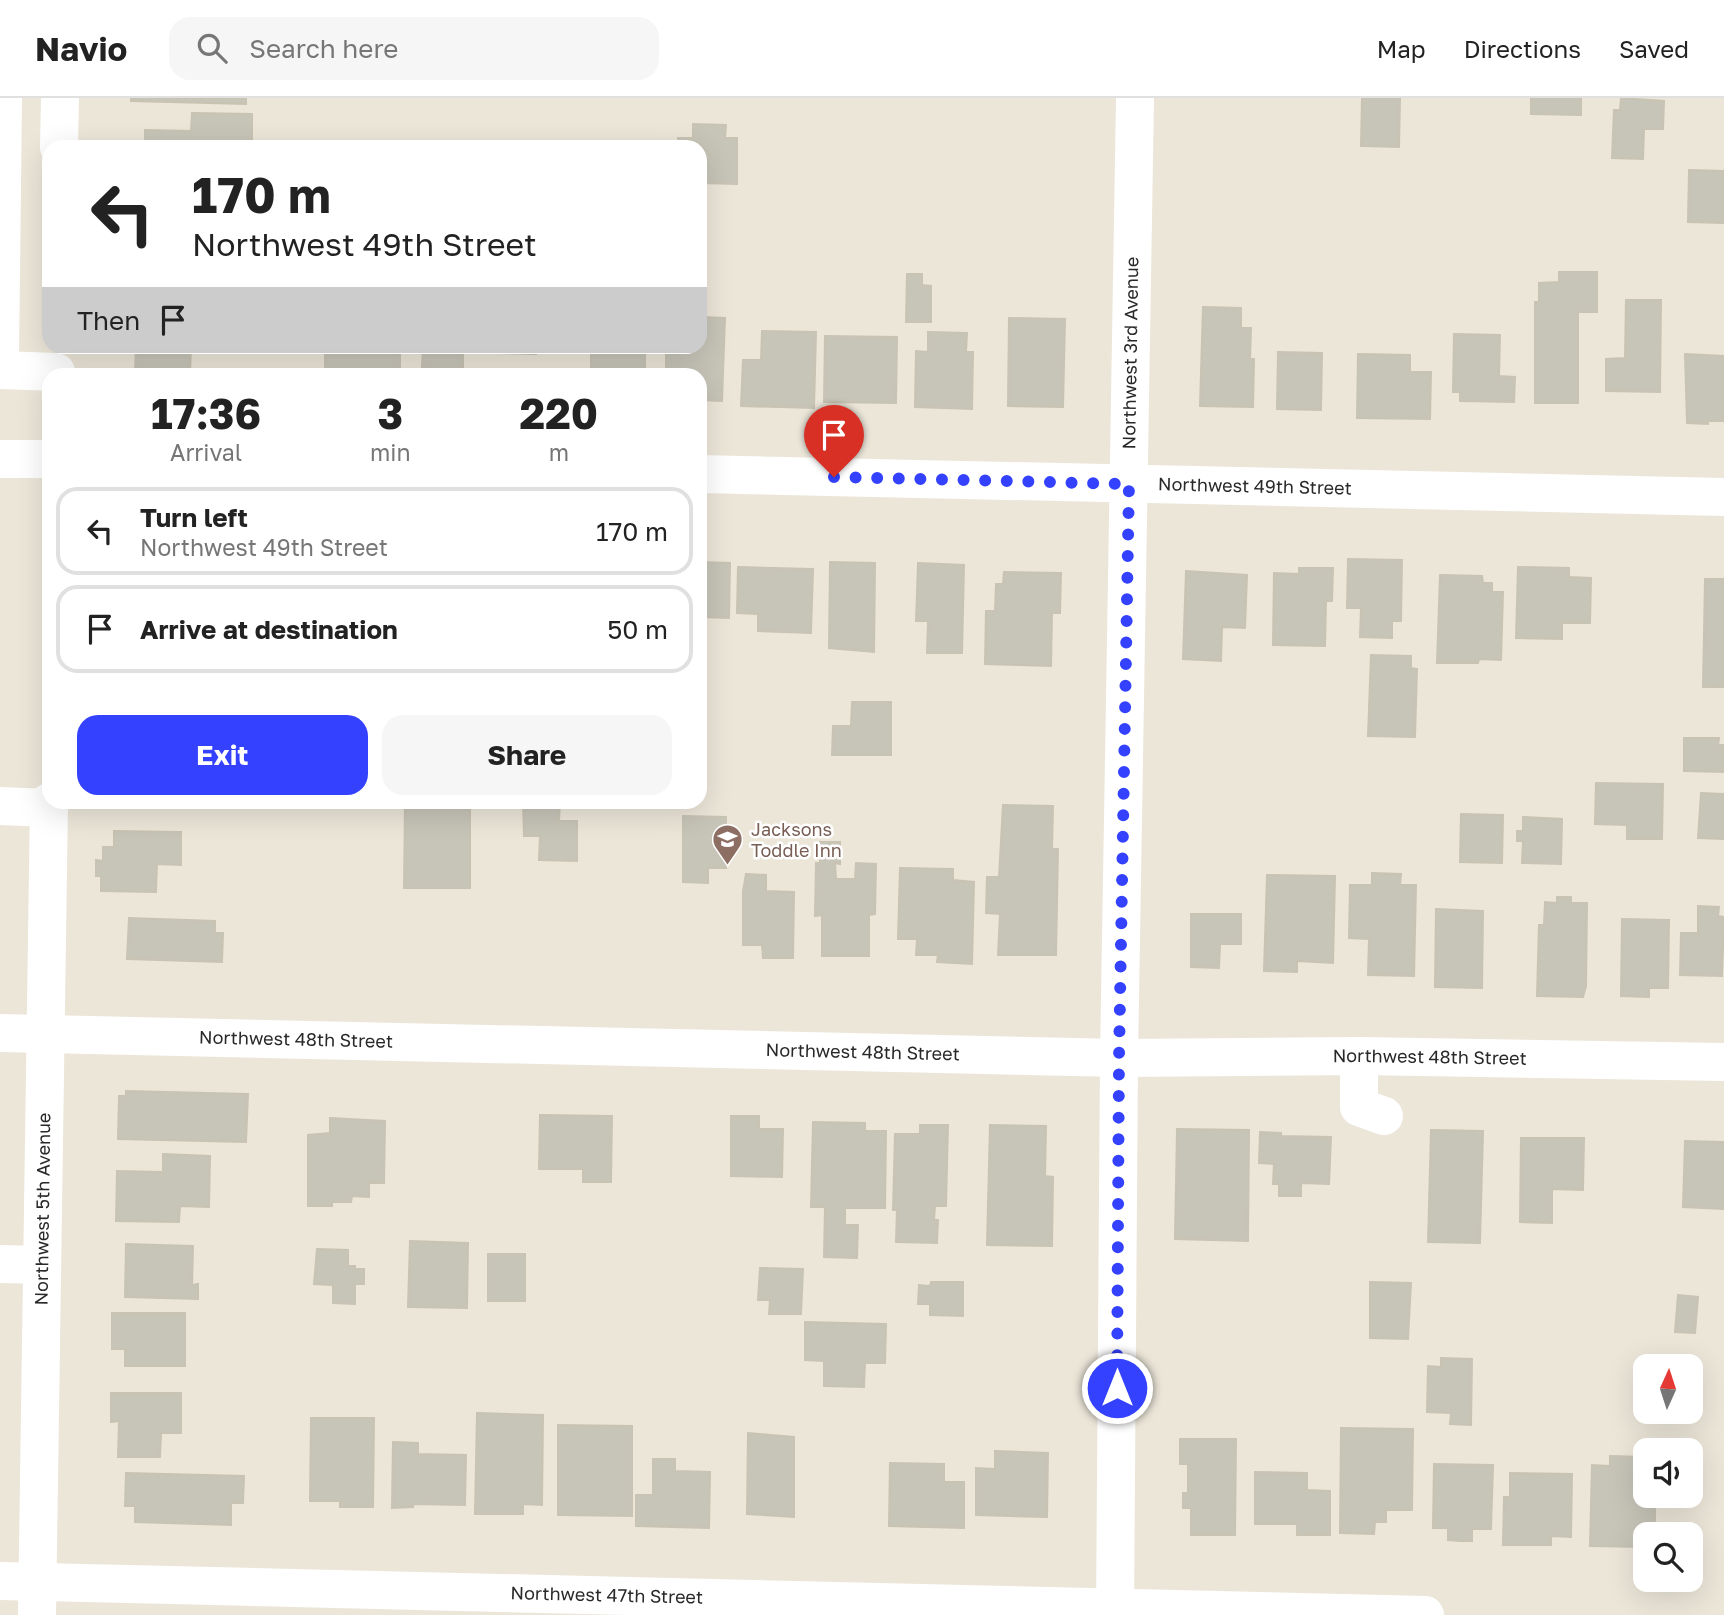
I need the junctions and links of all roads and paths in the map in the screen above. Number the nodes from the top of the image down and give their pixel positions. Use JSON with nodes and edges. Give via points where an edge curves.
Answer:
{"nodes":[{"id":1,"x":3,"y":98,"type":"edge"},
{"id":2,"x":60,"y":98,"type":"edge"},
{"id":3,"x":1135,"y":98,"type":"edge"},
{"id":4,"x":1,"y":136,"type":"edge"},
{"id":5,"x":59,"y":140,"type":"edge"},
{"id":6,"x":0,"y":359,"type":"edge"},
{"id":7,"x":56,"y":364,"type":"edge"},
{"id":8,"x":0,"y":370,"type":"edge"},
{"id":9,"x":0,"y":458,"type":"edge"},
{"id":10,"x":42,"y":460,"type":"edge"},
{"id":11,"x":707,"y":474,"type":"edge"},
{"id":12,"x":1129,"y":484,"type":"junction"},
{"id":13,"x":1724,"y":497,"type":"edge"},
{"id":14,"x":42,"y":805,"type":"edge"},
{"id":15,"x":0,"y":806,"type":"edge"},
{"id":16,"x":49,"y":809,"type":"edge"},
{"id":17,"x":0,"y":1033,"type":"edge"},
{"id":18,"x":46,"y":1034,"type":"junction"},
{"id":19,"x":1359,"y":1056,"type":"junction"},
{"id":20,"x":1119,"y":1058,"type":"junction"},
{"id":21,"x":1724,"y":1062,"type":"edge"},
{"id":22,"x":1384,"y":1116,"type":"dead end"},
{"id":23,"x":0,"y":1264,"type":"edge"},
{"id":24,"x":42,"y":1265,"type":"junction"},
{"id":25,"x":24,"y":1593,"type":"edge"},
{"id":26,"x":1115,"y":1612,"type":"edge"},
{"id":27,"x":1424,"y":1615,"type":"edge"}],
"edges":[{"from":1,"to":4,"type":"street"},
{"from":2,"to":5,"type":"street"},
{"from":3,"to":12,"type":"street","name":"Northwest 3rd Avenue"},
{"from":4,"to":6,"type":"street"},
{"from":7,"to":8,"type":"street"},
{"from":9,"to":10,"type":"street"},
{"from":11,"to":12,"type":"street","name":"Northwest 49th Street"},
{"from":12,"to":13,"type":"street","name":"Northwest 49th Street"},
{"from":12,"to":20,"type":"street","name":"Northwest 3rd Avenue"},
{"from":14,"to":15,"type":"street"},
{"from":16,"to":18,"type":"street","name":"Northwest 5th Avenue"},
{"from":17,"to":18,"type":"street","name":"Northwest 48th Street"},
{"from":18,"to":20,"type":"street","name":"Northwest 48th Street"},
{"from":18,"to":24,"type":"street","name":"Northwest 5th Avenue"},
{"from":19,"to":20,"type":"street","name":"Northwest 48th Street"},
{"from":19,"to":21,"type":"street","name":"Northwest 48th Street"},
{"from":19,"to":22,"type":"street","via":[[1359,1107]]},
{"from":20,"to":26,"type":"street","name":"Northwest 3rd Avenue"},
{"from":23,"to":24,"type":"street"},
{"from":24,"to":25,"type":"street","name":"Northwest 5th Avenue"},
{"from":25,"to":26,"type":"street","name":"Northwest 47th Street"},
{"from":26,"to":27,"type":"street","name":"Northwest 47th Street"}]}
